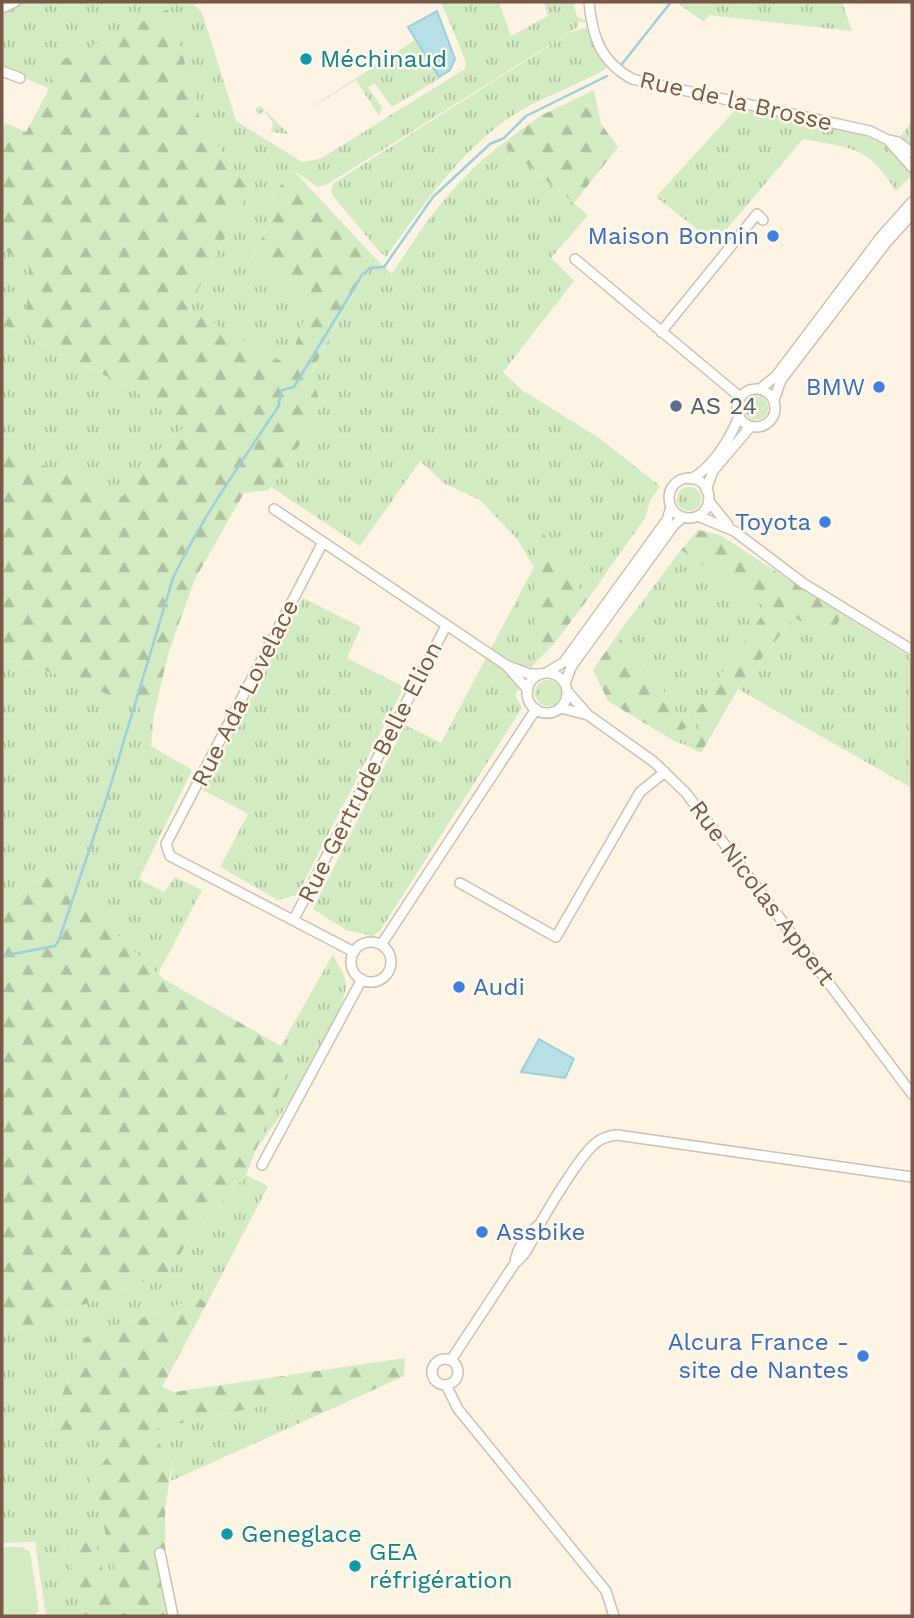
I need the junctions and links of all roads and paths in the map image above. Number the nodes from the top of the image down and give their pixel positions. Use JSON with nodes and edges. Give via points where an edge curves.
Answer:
{"nodes":[{"id":1,"x":15,"y":2,"type":"edge"},
{"id":2,"x":589,"y":2,"type":"edge"},
{"id":3,"x":2,"y":8,"type":"edge"},
{"id":4,"x":2,"y":71,"type":"edge"},
{"id":5,"x":20,"y":78,"type":"dead end"},
{"id":6,"x":888,"y":140,"type":"junction"},
{"id":7,"x":912,"y":153,"type":"edge"},
{"id":8,"x":912,"y":167,"type":"edge"},
{"id":9,"x":912,"y":202,"type":"edge"},
{"id":10,"x":912,"y":214,"type":"edge"},
{"id":11,"x":762,"y":220,"type":"dead end"},
{"id":12,"x":575,"y":259,"type":"dead end"},
{"id":13,"x":661,"y":332,"type":"junction"},
{"id":14,"x":760,"y":388,"type":"junction"},
{"id":15,"x":740,"y":397,"type":"junction"},
{"id":16,"x":774,"y":400,"type":"junction"},
{"id":17,"x":738,"y":416,"type":"junction"},
{"id":18,"x":751,"y":426,"type":"junction"},
{"id":19,"x":691,"y":479,"type":"junction"},
{"id":20,"x":707,"y":495,"type":"junction"},
{"id":21,"x":671,"y":507,"type":"junction"},
{"id":22,"x":274,"y":509,"type":"dead end"},
{"id":23,"x":698,"y":516,"type":"junction"},
{"id":24,"x":683,"y":517,"type":"junction"},
{"id":25,"x":734,"y":531,"type":"junction"},
{"id":26,"x":323,"y":542,"type":"junction"},
{"id":27,"x":446,"y":625,"type":"junction"},
{"id":28,"x":912,"y":650,"type":"edge"},
{"id":29,"x":506,"y":665,"type":"junction"},
{"id":30,"x":543,"y":673,"type":"junction"},
{"id":31,"x":566,"y":687,"type":"junction"},
{"id":32,"x":528,"y":690,"type":"junction"},
{"id":33,"x":559,"y":708,"type":"junction"},
{"id":34,"x":536,"y":709,"type":"junction"},
{"id":35,"x":588,"y":715,"type":"junction"},
{"id":36,"x":664,"y":772,"type":"junction"},
{"id":37,"x":460,"y":883,"type":"dead end"},
{"id":38,"x":294,"y":919,"type":"junction"},
{"id":39,"x":381,"y":945,"type":"junction"},
{"id":40,"x":354,"y":952,"type":"junction"},
{"id":41,"x":362,"y":979,"type":"junction"},
{"id":42,"x":912,"y":1094,"type":"edge"},
{"id":43,"x":262,"y":1165,"type":"dead end"},
{"id":44,"x":912,"y":1177,"type":"edge"},
{"id":45,"x":451,"y":1360,"type":"junction"},
{"id":46,"x":446,"y":1385,"type":"junction"},
{"id":47,"x":160,"y":1553,"type":"dead end"},
{"id":48,"x":611,"y":1614,"type":"edge"},
{"id":49,"x":173,"y":1616,"type":"edge"}],
"edges":[{"from":1,"to":3,"type":"street"},
{"from":2,"to":6,"type":"street","name":"Rue de la Brosse","via":[[601,51],[632,79],[861,128]]},
{"from":4,"to":5,"type":"street"},
{"from":6,"to":7,"type":"street","name":"Rue de la Brosse"},
{"from":6,"to":8,"type":"street","name":"Rue de la Brosse"},
{"from":9,"to":14,"type":"street","via":[[776,376]]},
{"from":10,"to":16,"type":"street","via":[[781,380]]},
{"from":11,"to":13,"type":"street","via":[[757,214]]},
{"from":12,"to":13,"type":"street"},
{"from":13,"to":15,"type":"street"},
{"from":14,"to":15,"type":"street"},
{"from":14,"to":16,"type":"street"},
{"from":15,"to":17,"type":"street"},
{"from":16,"to":18,"type":"street","via":[[771,421]]},
{"from":17,"to":18,"type":"street"},
{"from":17,"to":19,"type":"street","via":[[708,467]]},
{"from":18,"to":20,"type":"street","via":[[713,471]]},
{"from":19,"to":20,"type":"street"},
{"from":19,"to":21,"type":"street","via":[[674,485]]},
{"from":20,"to":23,"type":"street","via":[[704,511]]},
{"from":20,"to":25,"type":"street"},
{"from":21,"to":24,"type":"street"},
{"from":21,"to":30,"type":"street","via":[[667,520],[564,662]]},
{"from":22,"to":26,"type":"street"},
{"from":23,"to":24,"type":"street"},
{"from":23,"to":25,"type":"street"},
{"from":24,"to":31,"type":"street","via":[[570,667]]},
{"from":25,"to":28,"type":"street","via":[[803,583]]},
{"from":26,"to":27,"type":"street"},
{"from":26,"to":38,"type":"street","name":"Rue Ada Lovelace","via":[[166,844],[170,856]]},
{"from":27,"to":29,"type":"street"},
{"from":27,"to":38,"type":"street","name":"Rue Gertrude Belle Elion"},
{"from":29,"to":30,"type":"street","via":[[529,674]]},
{"from":29,"to":32,"type":"street"},
{"from":30,"to":31,"type":"street","via":[[557,676]]},
{"from":30,"to":32,"type":"street"},
{"from":31,"to":33,"type":"street"},
{"from":31,"to":35,"type":"street"},
{"from":32,"to":34,"type":"street"},
{"from":33,"to":34,"type":"street","via":[[548,712]]},
{"from":33,"to":35,"type":"street"},
{"from":34,"to":39,"type":"street"},
{"from":35,"to":36,"type":"street","name":"Rue Nicolas Appert"},
{"from":36,"to":37,"type":"street","via":[[640,792],[556,937]]},
{"from":36,"to":42,"type":"street","name":"Rue Nicolas Appert","via":[[714,828]]},
{"from":38,"to":40,"type":"street"},
{"from":39,"to":40,"type":"street","via":[[368,942]]},
{"from":39,"to":41,"type":"street","via":[[389,953],[390,969],[378,981]]},
{"from":40,"to":41,"type":"street","via":[[352,967]]},
{"from":41,"to":43,"type":"street"},
{"from":44,"to":45,"type":"street","via":[[617,1135],[599,1140],[523,1243],[515,1263]]},
{"from":45,"to":46,"type":"street","via":[[458,1374]]},
{"from":45,"to":46,"type":"street","via":[[439,1359],[431,1369],[435,1381]]},
{"from":46,"to":48,"type":"street","via":[[458,1409],[606,1591]]},
{"from":47,"to":49,"type":"street"}]}
